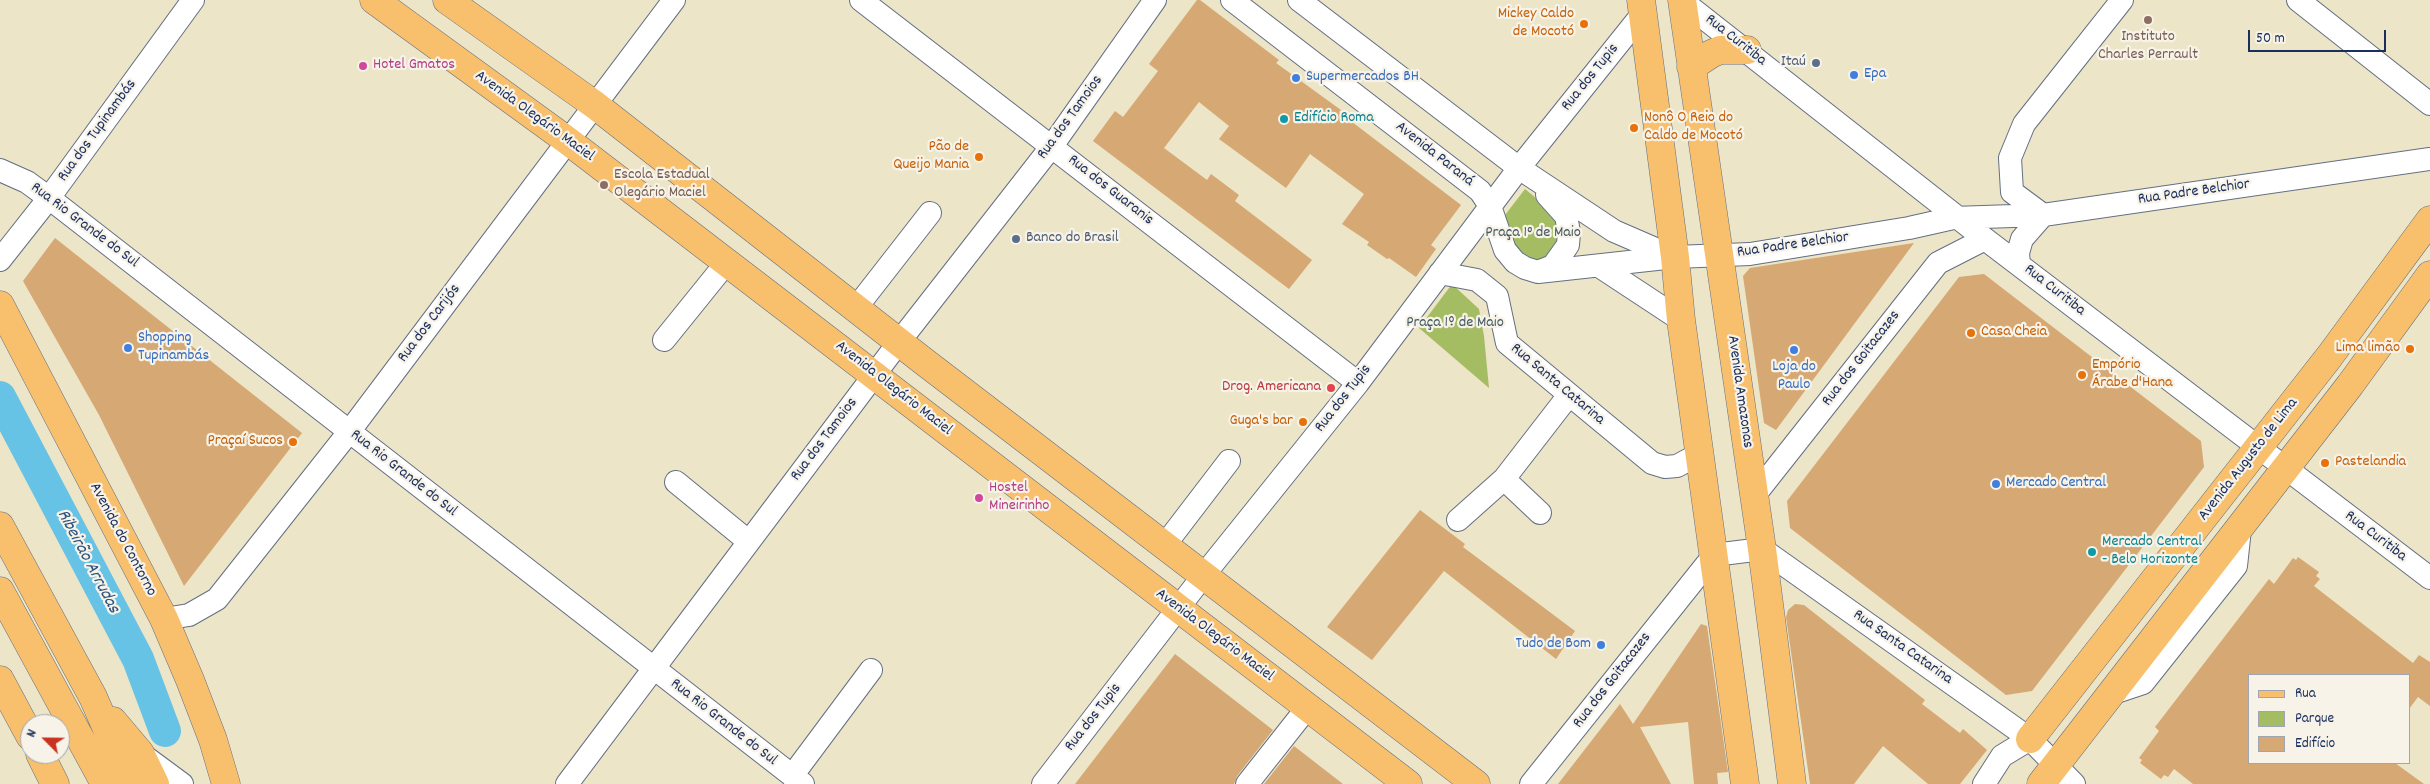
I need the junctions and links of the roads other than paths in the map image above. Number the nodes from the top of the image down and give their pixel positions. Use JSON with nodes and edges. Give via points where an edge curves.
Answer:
{"nodes":[{"id":1,"x":193,"y":0,"type":"edge"},
{"id":2,"x":374,"y":0,"type":"edge"},
{"id":3,"x":447,"y":0,"type":"edge"},
{"id":4,"x":674,"y":0,"type":"edge"},
{"id":5,"x":861,"y":0,"type":"edge"},
{"id":6,"x":1155,"y":0,"type":"edge"},
{"id":7,"x":1232,"y":0,"type":"edge"},
{"id":8,"x":1299,"y":0,"type":"edge"},
{"id":9,"x":1681,"y":0,"type":"edge"},
{"id":10,"x":2122,"y":0,"type":"edge"},
{"id":11,"x":2298,"y":0,"type":"edge"},
{"id":12,"x":1642,"y":6,"type":"edge"},
{"id":13,"x":1747,"y":50,"type":"junction"},
{"id":14,"x":1692,"y":67,"type":"junction"},
{"id":15,"x":2430,"y":104,"type":"edge"},
{"id":16,"x":595,"y":105,"type":"junction"},
{"id":17,"x":568,"y":141,"type":"junction"},
{"id":18,"x":1052,"y":146,"type":"junction"},
{"id":19,"x":2430,"y":159,"type":"edge"},
{"id":20,"x":1519,"y":168,"type":"junction"},
{"id":21,"x":0,"y":170,"type":"edge"},
{"id":22,"x":49,"y":198,"type":"junction"},
{"id":23,"x":1490,"y":206,"type":"junction"},
{"id":24,"x":930,"y":213,"type":"dead end"},
{"id":25,"x":2044,"y":215,"type":"junction"},
{"id":26,"x":1958,"y":217,"type":"junction"},
{"id":27,"x":2430,"y":220,"type":"edge"},
{"id":28,"x":1985,"y":239,"type":"junction"},
{"id":29,"x":1719,"y":254,"type":"junction"},
{"id":30,"x":1675,"y":257,"type":"junction"},
{"id":31,"x":0,"y":260,"type":"edge"},
{"id":32,"x":727,"y":262,"type":"junction"},
{"id":33,"x":2019,"y":264,"type":"junction"},
{"id":34,"x":1599,"y":266,"type":"junction"},
{"id":35,"x":1538,"y":272,"type":"junction"},
{"id":36,"x":1440,"y":273,"type":"junction"},
{"id":37,"x":2430,"y":275,"type":"edge"},
{"id":38,"x":0,"y":305,"type":"edge"},
{"id":39,"x":856,"y":308,"type":"junction"},
{"id":40,"x":1681,"y":320,"type":"junction"},
{"id":41,"x":664,"y":340,"type":"dead end"},
{"id":42,"x":899,"y":342,"type":"junction"},
{"id":43,"x":875,"y":375,"type":"junction"},
{"id":44,"x":1358,"y":383,"type":"junction"},
{"id":45,"x":1569,"y":395,"type":"junction"},
{"id":46,"x":349,"y":432,"type":"junction"},
{"id":47,"x":2258,"y":449,"type":"junction"},
{"id":48,"x":1701,"y":453,"type":"junction"},
{"id":49,"x":1229,"y":461,"type":"dead end"},
{"id":50,"x":2285,"y":470,"type":"junction"},
{"id":51,"x":1504,"y":479,"type":"junction"},
{"id":52,"x":676,"y":482,"type":"dead end"},
{"id":53,"x":1754,"y":496,"type":"junction"},
{"id":54,"x":1540,"y":513,"type":"dead end"},
{"id":55,"x":1458,"y":520,"type":"dead end"},
{"id":56,"x":0,"y":526,"type":"edge"},
{"id":57,"x":748,"y":541,"type":"junction"},
{"id":58,"x":1164,"y":546,"type":"junction"},
{"id":59,"x":1762,"y":548,"type":"junction"},
{"id":60,"x":1714,"y":555,"type":"junction"},
{"id":61,"x":1202,"y":576,"type":"junction"},
{"id":62,"x":2430,"y":578,"type":"edge"},
{"id":63,"x":0,"y":590,"type":"edge"},
{"id":64,"x":1178,"y":610,"type":"junction"},
{"id":65,"x":164,"y":619,"type":"junction"},
{"id":66,"x":654,"y":670,"type":"junction"},
{"id":67,"x":871,"y":670,"type":"dead end"},
{"id":68,"x":0,"y":680,"type":"edge"},
{"id":69,"x":93,"y":697,"type":"junction"},
{"id":70,"x":1307,"y":708,"type":"junction"},
{"id":71,"x":20,"y":717,"type":"edge"},
{"id":72,"x":2030,"y":739,"type":"junction"},
{"id":73,"x":140,"y":753,"type":"junction"},
{"id":74,"x":45,"y":764,"type":"edge"},
{"id":75,"x":2057,"y":778,"type":"edge"},
{"id":76,"x":798,"y":780,"type":"edge"},
{"id":77,"x":1402,"y":782,"type":"edge"},
{"id":78,"x":55,"y":784,"type":"edge"},
{"id":79,"x":105,"y":784,"type":"edge"},
{"id":80,"x":131,"y":784,"type":"edge"},
{"id":81,"x":155,"y":784,"type":"edge"},
{"id":82,"x":182,"y":784,"type":"edge"},
{"id":83,"x":226,"y":784,"type":"edge"},
{"id":84,"x":567,"y":784,"type":"edge"},
{"id":85,"x":1043,"y":784,"type":"edge"},
{"id":86,"x":1247,"y":784,"type":"edge"},
{"id":87,"x":1476,"y":784,"type":"edge"},
{"id":88,"x":1531,"y":784,"type":"edge"},
{"id":89,"x":1745,"y":784,"type":"edge"},
{"id":90,"x":1792,"y":784,"type":"edge"},
{"id":91,"x":1984,"y":784,"type":"edge"}],
"edges":[{"from":1,"to":22,"type":"street","name":"Rua dos Tupinambás"},
{"from":2,"to":17,"type":"main road","name":"Avenida Olegário Maciel"},
{"from":3,"to":16,"type":"main road"},
{"from":4,"to":16,"type":"street","name":"Rua dos Carijós"},
{"from":5,"to":18,"type":"street","name":"Rua dos Guaranis"},
{"from":6,"to":18,"type":"street","name":"Rua dos Tamoios"},
{"from":7,"to":23,"type":"street","name":"Avenida Paraná","via":[[1480,191]]},
{"from":8,"to":20,"type":"street","name":"Avenida Paraná"},
{"from":9,"to":13,"type":"street","name":"Rua Curitiba"},
{"from":9,"to":14,"type":"main road","name":"Avenida Amazonas"},
{"from":10,"to":25,"type":"street","via":[[2024,124],[2010,158],[2012,192]]},
{"from":11,"to":15,"type":"street"},
{"from":12,"to":20,"type":"street","name":"Rua dos Tupis"},
{"from":12,"to":30,"type":"main road"},
{"from":13,"to":14,"type":"main road","via":[[1720,50]]},
{"from":13,"to":26,"type":"street","name":"Rua Curitiba"},
{"from":14,"to":29,"type":"main road","name":"Avenida Amazonas"},
{"from":16,"to":17,"type":"street","name":"Rua dos Carijós"},
{"from":16,"to":39,"type":"main road"},
{"from":17,"to":32,"type":"main road","name":"Avenida Olegário Maciel"},
{"from":17,"to":46,"type":"street","name":"Rua dos Carijós"},
{"from":18,"to":42,"type":"street","name":"Rua dos Tamoios"},
{"from":18,"to":44,"type":"street","name":"Rua dos Guaranis"},
{"from":19,"to":25,"type":"street","name":"Rua Padre Belchior"},
{"from":20,"to":23,"type":"street","name":"Rua dos Tupis"},
{"from":20,"to":30,"type":"street","name":"Avenida Paraná","via":[[1614,230]]},
{"from":20,"to":35,"type":"street","via":[[1566,216],[1569,232],[1568,245],[1562,256],[1553,266]]},
{"from":21,"to":22,"type":"street","name":"Rua Rio Grande do Sul","via":[[27,182]]},
{"from":22,"to":31,"type":"street","name":"Rua dos Tupinambás"},
{"from":22,"to":46,"type":"street","name":"Rua Rio Grande do Sul"},
{"from":23,"to":35,"type":"street","name":"Avenida Paraná","via":[[1505,250],[1515,262]]},
{"from":23,"to":36,"type":"street","name":"Rua dos Tupis"},
{"from":24,"to":39,"type":"street"},
{"from":25,"to":26,"type":"street","name":"Rua Padre Belchior"},
{"from":25,"to":33,"type":"street","via":[[2022,239]]},
{"from":26,"to":28,"type":"street","name":"Rua Curitiba"},
{"from":26,"to":29,"type":"street","name":"Rua Padre Belchior","via":[[1906,220]]},
{"from":27,"to":47,"type":"main road","name":"Avenida Augusto de Lima"},
{"from":28,"to":33,"type":"street","name":"Rua Curitiba"},
{"from":28,"to":53,"type":"street","name":"Rua dos Goitacazes","via":[[1938,263]]},
{"from":29,"to":30,"type":"street","name":"Avenida Paraná"},
{"from":29,"to":53,"type":"main road","name":"Avenida Amazonas"},
{"from":30,"to":34,"type":"street","name":"Avenida Paraná"},
{"from":30,"to":40,"type":"main road"},
{"from":32,"to":41,"type":"street"},
{"from":32,"to":43,"type":"main road","name":"Avenida Olegário Maciel"},
{"from":33,"to":47,"type":"street","name":"Rua Curitiba"},
{"from":34,"to":35,"type":"street","name":"Avenida Paraná"},
{"from":34,"to":40,"type":"street"},
{"from":36,"to":44,"type":"street","name":"Rua dos Tupis"},
{"from":36,"to":45,"type":"street","name":"Rua Santa Catarina","via":[[1477,280],[1497,296],[1507,343]]},
{"from":37,"to":50,"type":"main road"},
{"from":38,"to":65,"type":"main road","name":"Avenida do Contorno"},
{"from":39,"to":42,"type":"main road"},
{"from":40,"to":48,"type":"main road"},
{"from":42,"to":43,"type":"street","name":"Rua dos Tamoios"},
{"from":42,"to":58,"type":"main road"},
{"from":43,"to":57,"type":"street","name":"Rua dos Tamoios"},
{"from":43,"to":64,"type":"main road","name":"Avenida Olegário Maciel"},
{"from":44,"to":61,"type":"street","name":"Rua dos Tupis"},
{"from":45,"to":48,"type":"street","name":"Rua Santa Catarina","via":[[1652,463],[1677,466]]},
{"from":45,"to":51,"type":"street"},
{"from":46,"to":65,"type":"street","name":"Rua dos Carijós","via":[[217,599],[189,614]]},
{"from":46,"to":66,"type":"street","name":"Rua Rio Grande do Sul"},
{"from":47,"to":50,"type":"street","name":"Rua Curitiba"},
{"from":47,"to":72,"type":"main road","name":"Avenida Augusto de Lima"},
{"from":48,"to":60,"type":"main road"},
{"from":49,"to":58,"type":"street"},
{"from":50,"to":62,"type":"street","name":"Rua Curitiba"},
{"from":50,"to":75,"type":"main road","via":[[2113,693]]},
{"from":51,"to":54,"type":"street"},
{"from":51,"to":55,"type":"street"},
{"from":52,"to":57,"type":"street"},
{"from":53,"to":59,"type":"main road","name":"Avenida Amazonas"},
{"from":56,"to":69,"type":"main road"},
{"from":57,"to":66,"type":"street","name":"Rua dos Tamoios"},
{"from":58,"to":61,"type":"main road"},
{"from":59,"to":60,"type":"street"},
{"from":59,"to":72,"type":"street","name":"Rua Santa Catarina"},
{"from":59,"to":90,"type":"main road","name":"Avenida Amazonas"},
{"from":60,"to":88,"type":"street","name":"Rua dos Goitacazes"},
{"from":60,"to":89,"type":"main road"},
{"from":61,"to":64,"type":"street","name":"Rua dos Tupis"},
{"from":61,"to":87,"type":"main road"},
{"from":63,"to":79,"type":"main road"},
{"from":64,"to":70,"type":"main road","name":"Avenida Olegário Maciel"},
{"from":64,"to":85,"type":"street","name":"Rua dos Tupis"},
{"from":65,"to":83,"type":"main road","name":"Avenida do Contorno","via":[[213,740]]},
{"from":66,"to":76,"type":"street","name":"Rua Rio Grande do Sul"},
{"from":66,"to":84,"type":"street","name":"Rua dos Tamoios"},
{"from":67,"to":76,"type":"street"},
{"from":68,"to":71,"type":"main road"},
{"from":69,"to":73,"type":"main road"},
{"from":69,"to":80,"type":"main road"},
{"from":70,"to":77,"type":"main road","name":"Avenida Olegário Maciel"},
{"from":70,"to":86,"type":"street"},
{"from":72,"to":75,"type":"street","name":"Rua Santa Catarina"},
{"from":72,"to":91,"type":"street","name":"Avenida Augusto de Lima","via":[[2002,756]]},
{"from":73,"to":81,"type":"main road"},
{"from":73,"to":82,"type":"street"},
{"from":74,"to":78,"type":"main road"}]}
